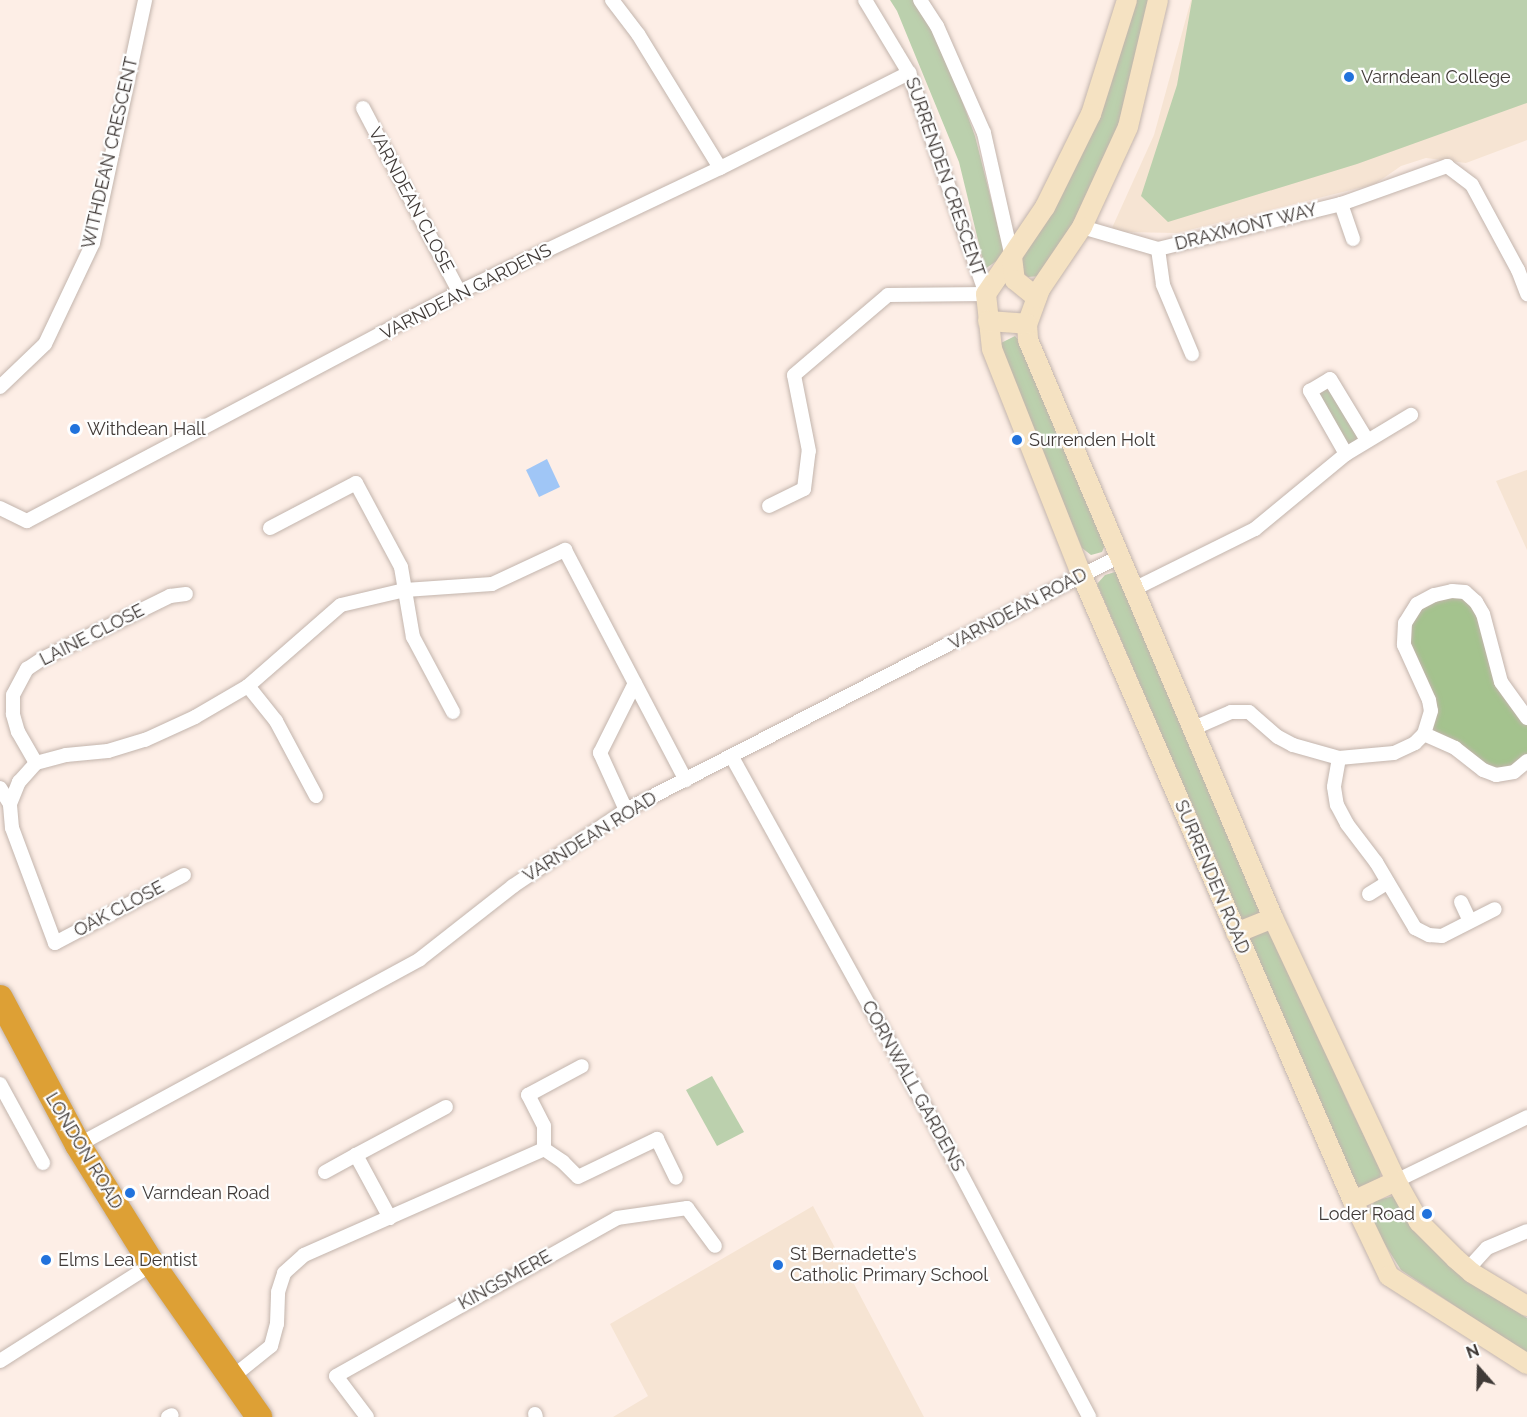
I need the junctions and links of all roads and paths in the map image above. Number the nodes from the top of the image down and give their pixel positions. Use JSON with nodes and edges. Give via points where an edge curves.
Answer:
{"nodes":[{"id":1,"x":145,"y":0,"type":"edge"},
{"id":2,"x":612,"y":0,"type":"edge"},
{"id":3,"x":865,"y":0,"type":"edge"},
{"id":4,"x":920,"y":0,"type":"edge"},
{"id":5,"x":1126,"y":0,"type":"edge"},
{"id":6,"x":1158,"y":0,"type":"edge"},
{"id":7,"x":909,"y":73,"type":"junction"},
{"id":8,"x":363,"y":108,"type":"dead end"},
{"id":9,"x":720,"y":168,"type":"junction"},
{"id":10,"x":1341,"y":204,"type":"junction"},
{"id":11,"x":1082,"y":227,"type":"junction"},
{"id":12,"x":1353,"y":239,"type":"dead end"},
{"id":13,"x":1158,"y":249,"type":"junction"},
{"id":14,"x":1012,"y":257,"type":"junction"},
{"id":15,"x":459,"y":292,"type":"junction"},
{"id":16,"x":986,"y":294,"type":"junction"},
{"id":17,"x":1527,"y":294,"type":"edge"},
{"id":18,"x":1037,"y":298,"type":"junction"},
{"id":19,"x":988,"y":321,"type":"junction"},
{"id":20,"x":1027,"y":324,"type":"junction"},
{"id":21,"x":1192,"y":354,"type":"dead end"},
{"id":22,"x":0,"y":387,"type":"edge"},
{"id":23,"x":1411,"y":415,"type":"dead end"},
{"id":24,"x":1367,"y":440,"type":"junction"},
{"id":25,"x":1346,"y":454,"type":"junction"},
{"id":26,"x":769,"y":506,"type":"dead end"},
{"id":27,"x":0,"y":508,"type":"edge"},
{"id":28,"x":270,"y":528,"type":"dead end"},
{"id":29,"x":1118,"y":557,"type":"junction"},
{"id":30,"x":1082,"y":576,"type":"junction"},
{"id":31,"x":405,"y":590,"type":"junction"},
{"id":32,"x":1132,"y":590,"type":"junction"},
{"id":33,"x":186,"y":594,"type":"dead end"},
{"id":34,"x":634,"y":683,"type":"junction"},
{"id":35,"x":248,"y":686,"type":"junction"},
{"id":36,"x":453,"y":712,"type":"dead end"},
{"id":37,"x":1527,"y":718,"type":"edge"},
{"id":38,"x":1194,"y":728,"type":"junction"},
{"id":39,"x":1424,"y":734,"type":"junction"},
{"id":40,"x":732,"y":757,"type":"junction"},
{"id":41,"x":1339,"y":758,"type":"junction"},
{"id":42,"x":1527,"y":761,"type":"edge"},
{"id":43,"x":36,"y":763,"type":"junction"},
{"id":44,"x":686,"y":780,"type":"junction"},
{"id":45,"x":0,"y":788,"type":"edge"},
{"id":46,"x":316,"y":796,"type":"dead end"},
{"id":47,"x":10,"y":804,"type":"junction"},
{"id":48,"x":626,"y":810,"type":"junction"},
{"id":49,"x":184,"y":875,"type":"dead end"},
{"id":50,"x":1388,"y":882,"type":"junction"},
{"id":51,"x":1369,"y":894,"type":"dead end"},
{"id":52,"x":1461,"y":902,"type":"dead end"},
{"id":53,"x":1495,"y":909,"type":"dead end"},
{"id":54,"x":1273,"y":918,"type":"junction"},
{"id":55,"x":1470,"y":921,"type":"junction"},
{"id":56,"x":1236,"y":933,"type":"junction"},
{"id":57,"x":0,"y":998,"type":"edge"},
{"id":58,"x":582,"y":1066,"type":"dead end"},
{"id":59,"x":0,"y":1084,"type":"edge"},
{"id":60,"x":446,"y":1107,"type":"dead end"},
{"id":61,"x":1527,"y":1117,"type":"edge"},
{"id":62,"x":78,"y":1145,"type":"junction"},
{"id":63,"x":544,"y":1149,"type":"junction"},
{"id":64,"x":356,"y":1155,"type":"junction"},
{"id":65,"x":43,"y":1163,"type":"dead end"},
{"id":66,"x":326,"y":1172,"type":"dead end"},
{"id":67,"x":676,"y":1178,"type":"dead end"},
{"id":68,"x":1396,"y":1181,"type":"junction"},
{"id":69,"x":1353,"y":1201,"type":"junction"},
{"id":70,"x":390,"y":1218,"type":"junction"},
{"id":71,"x":1527,"y":1232,"type":"edge"},
{"id":72,"x":715,"y":1246,"type":"dead end"},
{"id":73,"x":152,"y":1264,"type":"junction"},
{"id":74,"x":1468,"y":1269,"type":"junction"},
{"id":75,"x":1527,"y":1306,"type":"edge"},
{"id":76,"x":0,"y":1361,"type":"edge"},
{"id":77,"x":1527,"y":1364,"type":"edge"},
{"id":78,"x":231,"y":1378,"type":"junction"},
{"id":79,"x":259,"y":1417,"type":"edge"},
{"id":80,"x":367,"y":1417,"type":"edge"},
{"id":81,"x":1089,"y":1417,"type":"edge"}],
"edges":[{"from":1,"to":22,"type":"street","name":"WITHDEAN CRESCENT","via":[[93,243],[45,344]]},
{"from":2,"to":9,"type":"street","via":[[638,34]]},
{"from":3,"to":7,"type":"street","name":"SURRENDEN CRESCENT"},
{"from":4,"to":14,"type":"street","name":"SURRENDEN CRESCENT","via":[[937,26],[984,133]]},
{"from":5,"to":14,"type":"street","via":[[1091,114],[1045,207]]},
{"from":6,"to":11,"type":"street","via":[[1128,127]]},
{"from":7,"to":9,"type":"street","name":"VARNDEAN GARDENS"},
{"from":7,"to":16,"type":"street","name":"SURRENDEN CRESCENT"},
{"from":8,"to":15,"type":"street","name":"VARNDEAN CLOSE"},
{"from":9,"to":15,"type":"street","name":"VARNDEAN GARDENS"},
{"from":10,"to":12,"type":"street","name":"DRAXMONT WAY"},
{"from":10,"to":13,"type":"street","name":"DRAXMONT WAY"},
{"from":10,"to":17,"type":"street","name":"DRAXMONT WAY","via":[[1447,166],[1472,184]]},
{"from":11,"to":13,"type":"street","name":"DRAXMONT WAY"},
{"from":11,"to":18,"type":"street"},
{"from":13,"to":21,"type":"street","via":[[1163,285]]},
{"from":14,"to":16,"type":"street"},
{"from":14,"to":18,"type":"street","via":[[1015,280]]},
{"from":15,"to":27,"type":"street","name":"VARNDEAN GARDENS","via":[[27,521]]},
{"from":16,"to":19,"type":"street","name":"SURRENDEN ROAD"},
{"from":16,"to":26,"type":"street","via":[[888,295],[794,375],[809,451],[804,489]]},
{"from":18,"to":20,"type":"street"},
{"from":19,"to":20,"type":"street"},
{"from":19,"to":30,"type":"street","name":"SURRENDEN ROAD","via":[[992,349]]},
{"from":20,"to":29,"type":"street","via":[[1028,340]]},
{"from":23,"to":24,"type":"street"},
{"from":24,"to":25,"type":"street"},
{"from":24,"to":25,"type":"street","via":[[1330,379],[1310,391]]},
{"from":25,"to":32,"type":"street","via":[[1255,529]]},
{"from":28,"to":31,"type":"street","via":[[356,483],[401,567]]},
{"from":29,"to":30,"type":"street","name":"VARNDEAN ROAD"},
{"from":29,"to":32,"type":"street"},
{"from":30,"to":40,"type":"street","name":"VARNDEAN ROAD"},
{"from":30,"to":56,"type":"street","name":"SURRENDEN ROAD"},
{"from":31,"to":34,"type":"street","via":[[492,584],[565,550]]},
{"from":31,"to":35,"type":"street","via":[[342,605]]},
{"from":31,"to":36,"type":"street","via":[[413,637]]},
{"from":32,"to":38,"type":"street"},
{"from":33,"to":43,"type":"street","name":"LAINE CLOSE","via":[[170,596],[27,669],[13,695],[12,714]]},
{"from":34,"to":44,"type":"street"},
{"from":34,"to":48,"type":"street","via":[[600,753]]},
{"from":35,"to":43,"type":"street","via":[[145,741],[108,752],[66,755]]},
{"from":35,"to":46,"type":"street","via":[[276,721]]},
{"from":37,"to":39,"type":"street","via":[[1501,682],[1476,602],[1465,592],[1443,592],[1418,604],[1408,616],[1404,630],[1407,657],[1431,711]]},
{"from":38,"to":41,"type":"street","via":[[1230,712],[1249,712],[1293,745]]},
{"from":38,"to":54,"type":"street"},
{"from":39,"to":41,"type":"street","via":[[1394,753]]},
{"from":39,"to":42,"type":"street","via":[[1455,748],[1483,771],[1497,775],[1514,772]]},
{"from":40,"to":44,"type":"street","name":"VARNDEAN ROAD"},
{"from":40,"to":81,"type":"street","name":"CORNWALL GARDENS","via":[[945,1142]]},
{"from":41,"to":50,"type":"street","via":[[1334,787],[1336,805]]},
{"from":43,"to":47,"type":"street","via":[[19,782]]},
{"from":44,"to":48,"type":"street","name":"VARNDEAN ROAD"},
{"from":45,"to":47,"type":"street"},
{"from":47,"to":49,"type":"street","name":"OAK CLOSE","via":[[12,828],[55,943]]},
{"from":48,"to":62,"type":"street","name":"VARNDEAN ROAD","via":[[513,886],[420,959]]},
{"from":50,"to":51,"type":"street"},
{"from":50,"to":55,"type":"street","via":[[1412,924],[1421,932],[1442,936]]},
{"from":52,"to":55,"type":"street"},
{"from":53,"to":55,"type":"street"},
{"from":54,"to":56,"type":"street"},
{"from":54,"to":68,"type":"street"},
{"from":56,"to":69,"type":"street","name":"SURRENDEN ROAD"},
{"from":57,"to":62,"type":"highway","name":"LONDON ROAD"},
{"from":58,"to":63,"type":"street","via":[[528,1095],[544,1126]]},
{"from":59,"to":65,"type":"street"},
{"from":60,"to":64,"type":"street"},
{"from":61,"to":68,"type":"street"},
{"from":62,"to":73,"type":"highway","name":"LONDON ROAD"},
{"from":63,"to":67,"type":"street","via":[[578,1177],[657,1139]]},
{"from":63,"to":70,"type":"street"},
{"from":64,"to":66,"type":"street"},
{"from":64,"to":70,"type":"street"},
{"from":68,"to":69,"type":"street"},
{"from":68,"to":74,"type":"street","via":[[1419,1222]]},
{"from":69,"to":77,"type":"street","name":"SURRENDEN ROAD","via":[[1389,1276]]},
{"from":70,"to":78,"type":"street","via":[[304,1256],[284,1273],[271,1346]]},
{"from":71,"to":74,"type":"street","via":[[1487,1248]]},
{"from":72,"to":80,"type":"street","name":"KINGSMERE","via":[[687,1208],[617,1218],[336,1376]]},
{"from":73,"to":76,"type":"street"},
{"from":73,"to":78,"type":"highway","name":"LONDON ROAD"},
{"from":74,"to":75,"type":"street"},
{"from":78,"to":79,"type":"highway","name":"LONDON ROAD"}]}
